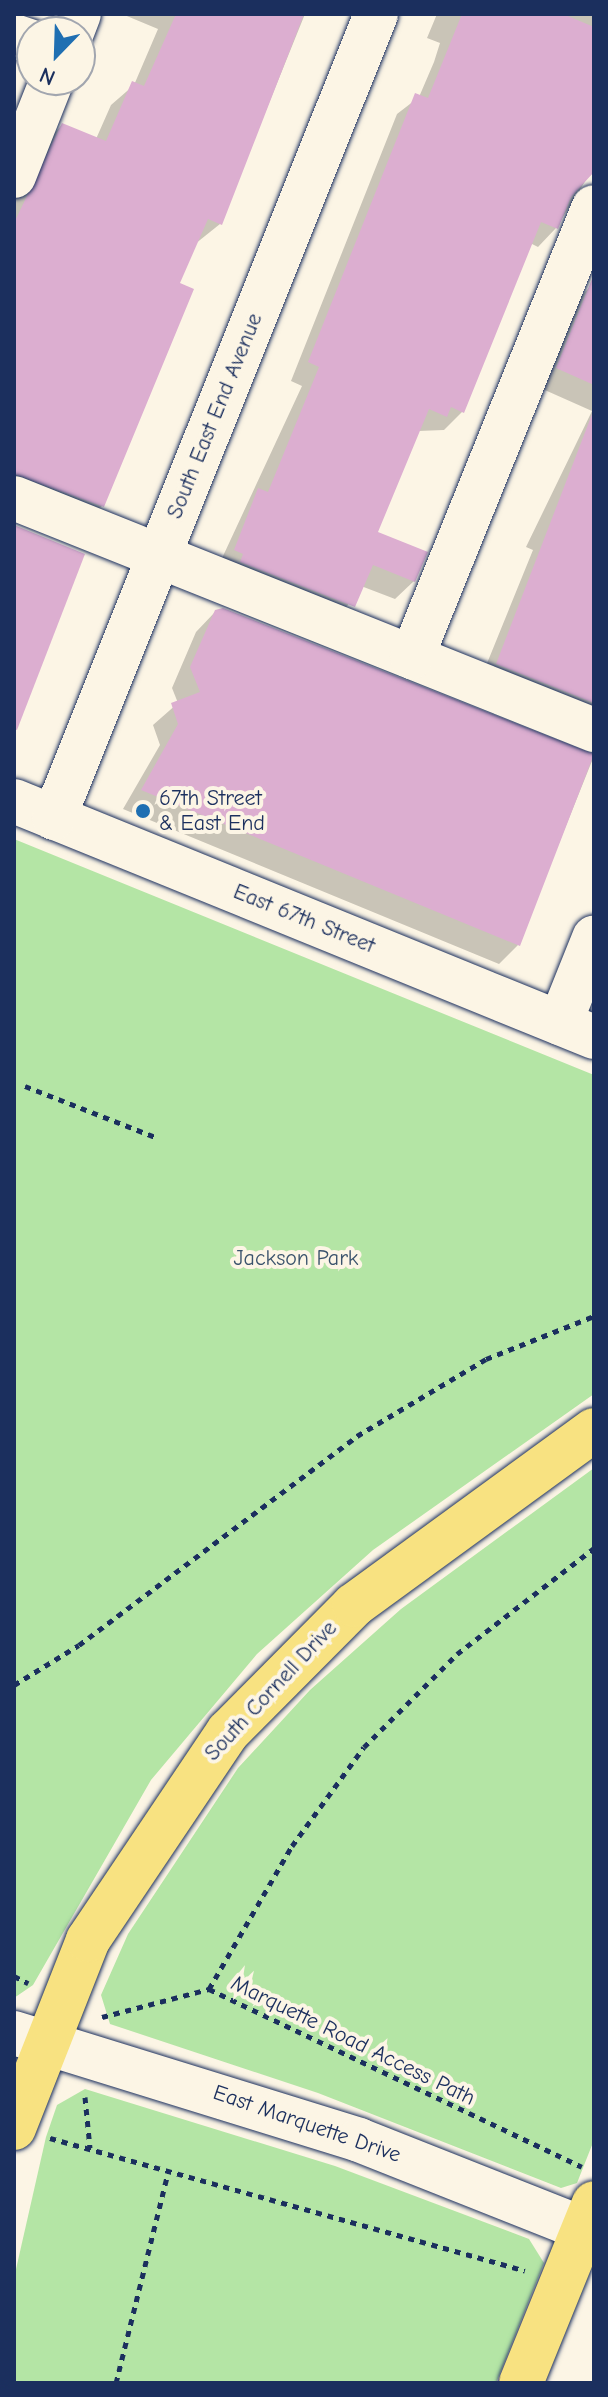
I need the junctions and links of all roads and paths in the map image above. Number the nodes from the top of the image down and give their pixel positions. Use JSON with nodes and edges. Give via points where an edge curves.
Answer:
{"nodes":[{"id":1,"x":376,"y":14,"type":"edge"},
{"id":2,"x":46,"y":96,"type":"edge"},
{"id":3,"x":14,"y":176,"type":"edge"},
{"id":4,"x":594,"y":207,"type":"edge"},
{"id":5,"x":14,"y":498,"type":"edge"},
{"id":6,"x":159,"y":557,"type":"junction"},
{"id":7,"x":412,"y":657,"type":"junction"},
{"id":8,"x":594,"y":730,"type":"edge"},
{"id":9,"x":14,"y":801,"type":"edge"},
{"id":10,"x":54,"y":818,"type":"junction"},
{"id":11,"x":594,"y":938,"type":"edge"},
{"id":12,"x":577,"y":1030,"type":"edge"},
{"id":13,"x":25,"y":1086,"type":"dead end"},
{"id":14,"x":158,"y":1138,"type":"dead end"},
{"id":15,"x":594,"y":1316,"type":"edge"},
{"id":16,"x":594,"y":1430,"type":"edge"},
{"id":17,"x":594,"y":1548,"type":"edge"},
{"id":18,"x":14,"y":1685,"type":"edge"},
{"id":19,"x":14,"y":1976,"type":"edge"},
{"id":20,"x":33,"y":1985,"type":"dead end"},
{"id":21,"x":209,"y":1989,"type":"junction"},
{"id":22,"x":103,"y":2015,"type":"dead end"},
{"id":23,"x":29,"y":2036,"type":"edge"},
{"id":24,"x":85,"y":2089,"type":"dead end"},
{"id":25,"x":30,"y":2132,"type":"edge"},
{"id":26,"x":90,"y":2148,"type":"junction"},
{"id":27,"x":169,"y":2169,"type":"junction"},
{"id":28,"x":589,"y":2208,"type":"edge"},
{"id":29,"x":539,"y":2276,"type":"dead end"},
{"id":30,"x":116,"y":2383,"type":"edge"},
{"id":31,"x":521,"y":2383,"type":"edge"}],
"edges":[{"from":1,"to":6,"type":"street","name":"South East End Avenue"},
{"from":2,"to":3,"type":"street"},
{"from":4,"to":7,"type":"street"},
{"from":5,"to":6,"type":"street"},
{"from":6,"to":7,"type":"street"},
{"from":6,"to":10,"type":"street","name":"South East End Avenue"},
{"from":7,"to":8,"type":"street"},
{"from":9,"to":10,"type":"street","name":"East 67th Street"},
{"from":10,"to":12,"type":"street","name":"East 67th Street"},
{"from":11,"to":12,"type":"street"},
{"from":13,"to":14,"type":"path"},
{"from":15,"to":18,"type":"path","via":[[486,1359],[370,1428],[79,1645]]},
{"from":16,"to":23,"type":"main road","name":"South Cornell Drive","via":[[354,1605],[228,1732],[119,1888]]},
{"from":17,"to":21,"type":"path","via":[[457,1654],[364,1747],[292,1846]]},
{"from":19,"to":20,"type":"path"},
{"from":21,"to":22,"type":"path","name":"Marquette Road Access Path"},
{"from":21,"to":28,"type":"path","name":"Marquette Road Access Path"},
{"from":23,"to":25,"type":"main road","name":"South Cornell Drive"},
{"from":23,"to":28,"type":"street","name":"East Marquette Drive"},
{"from":24,"to":26,"type":"path"},
{"from":25,"to":26,"type":"path"},
{"from":26,"to":27,"type":"path"},
{"from":27,"to":29,"type":"path","via":[[438,2241]]},
{"from":27,"to":30,"type":"path"},
{"from":28,"to":31,"type":"main road"}]}
